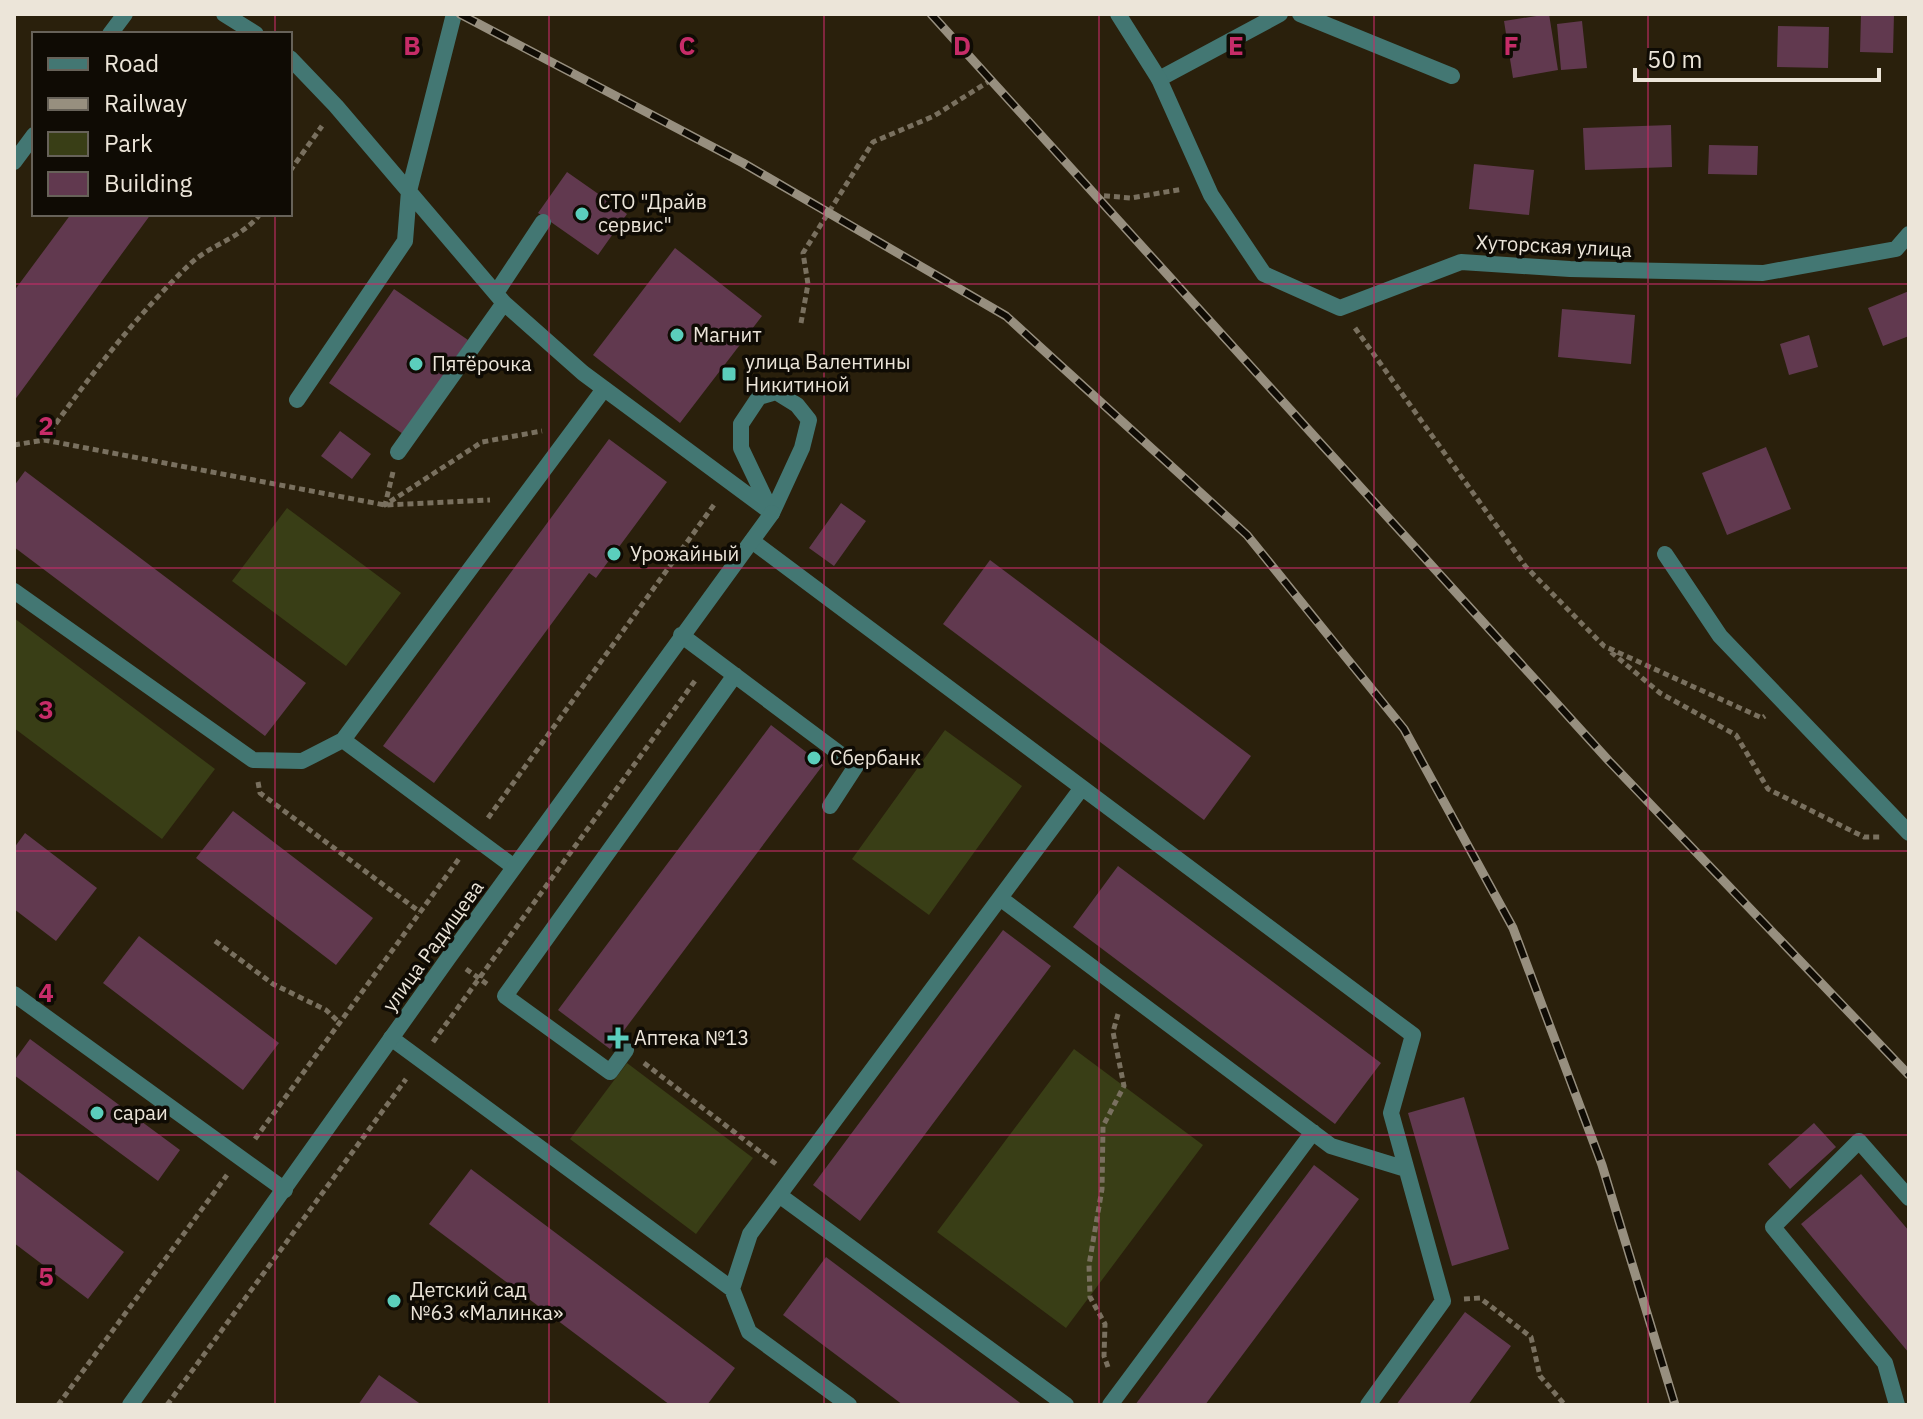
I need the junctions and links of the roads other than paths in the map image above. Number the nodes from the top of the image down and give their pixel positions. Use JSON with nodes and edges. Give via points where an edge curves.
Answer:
{"nodes":[{"id":1,"x":125,"y":14,"type":"edge"},
{"id":2,"x":224,"y":14,"type":"edge"},
{"id":3,"x":454,"y":14,"type":"edge"},
{"id":4,"x":1118,"y":14,"type":"edge"},
{"id":5,"x":1280,"y":14,"type":"edge"},
{"id":6,"x":1300,"y":14,"type":"edge"},
{"id":7,"x":112,"y":32,"type":"edge"},
{"id":8,"x":253,"y":32,"type":"edge"},
{"id":9,"x":292,"y":60,"type":"edge"},
{"id":10,"x":1452,"y":76,"type":"dead end"},
{"id":11,"x":1159,"y":79,"type":"junction"},
{"id":12,"x":32,"y":138,"type":"edge"},
{"id":13,"x":14,"y":162,"type":"edge"},
{"id":14,"x":409,"y":191,"type":"junction"},
{"id":15,"x":543,"y":222,"type":"dead end"},
{"id":16,"x":1909,"y":234,"type":"edge"},
{"id":17,"x":500,"y":298,"type":"junction"},
{"id":18,"x":604,"y":389,"type":"junction"},
{"id":19,"x":297,"y":400,"type":"dead end"},
{"id":20,"x":398,"y":452,"type":"road end"},
{"id":21,"x":772,"y":513,"type":"junction"},
{"id":22,"x":752,"y":541,"type":"junction"},
{"id":23,"x":1665,"y":554,"type":"dead end"},
{"id":24,"x":14,"y":591,"type":"edge"},
{"id":25,"x":681,"y":635,"type":"junction"},
{"id":26,"x":735,"y":675,"type":"junction"},
{"id":27,"x":343,"y":740,"type":"junction"},
{"id":28,"x":1081,"y":789,"type":"junction"},
{"id":29,"x":830,"y":806,"type":"dead end"},
{"id":30,"x":1902,"y":835,"type":"edge"},
{"id":31,"x":514,"y":867,"type":"junction"},
{"id":32,"x":1000,"y":898,"type":"junction"},
{"id":33,"x":14,"y":994,"type":"edge"},
{"id":34,"x":391,"y":1038,"type":"junction"},
{"id":35,"x":626,"y":1050,"type":"road end"},
{"id":36,"x":1313,"y":1132,"type":"junction"},
{"id":37,"x":1406,"y":1169,"type":"junction"},
{"id":38,"x":285,"y":1190,"type":"junction"},
{"id":39,"x":779,"y":1195,"type":"junction"},
{"id":40,"x":1909,"y":1198,"type":"edge"},
{"id":41,"x":732,"y":1289,"type":"junction"},
{"id":42,"x":1114,"y":1400,"type":"edge"},
{"id":43,"x":131,"y":1405,"type":"edge"},
{"id":44,"x":849,"y":1405,"type":"edge"},
{"id":45,"x":1066,"y":1405,"type":"edge"},
{"id":46,"x":1368,"y":1405,"type":"edge"},
{"id":47,"x":1897,"y":1405,"type":"edge"}],
"edges":[{"from":1,"to":7,"type":"street"},
{"from":2,"to":8,"type":"street"},
{"from":3,"to":14,"type":"street"},
{"from":4,"to":11,"type":"street"},
{"from":5,"to":11,"type":"street"},
{"from":6,"to":10,"type":"street"},
{"from":9,"to":14,"type":"street"},
{"from":11,"to":16,"type":"street","name":"Хуторская улица","via":[[1211,195],[1264,274],[1340,308],[1461,262],[1763,273],[1896,249]]},
{"from":12,"to":13,"type":"street"},
{"from":14,"to":17,"type":"street"},
{"from":14,"to":19,"type":"street","via":[[405,241]]},
{"from":15,"to":17,"type":"street"},
{"from":17,"to":18,"type":"street"},
{"from":17,"to":20,"type":"street"},
{"from":18,"to":21,"type":"street"},
{"from":18,"to":27,"type":"street"},
{"from":21,"to":21,"type":"street","name":"улица Радищева","via":[[809,420],[776,392],[759,397],[741,424],[741,448]]},
{"from":21,"to":22,"type":"street","name":"улица Радищева"},
{"from":22,"to":25,"type":"street","name":"улица Радищева"},
{"from":22,"to":28,"type":"street"},
{"from":23,"to":30,"type":"street","via":[[1720,636]]},
{"from":24,"to":27,"type":"street","via":[[253,760],[302,761]]},
{"from":25,"to":26,"type":"street"},
{"from":25,"to":31,"type":"street","name":"улица Радищева"},
{"from":26,"to":29,"type":"street","via":[[856,766]]},
{"from":26,"to":35,"type":"street","via":[[505,996],[610,1072]]},
{"from":27,"to":31,"type":"street"},
{"from":28,"to":32,"type":"street"},
{"from":28,"to":37,"type":"street","via":[[1413,1035],[1391,1113]]},
{"from":31,"to":34,"type":"street","name":"улица Радищева"},
{"from":32,"to":36,"type":"street"},
{"from":32,"to":39,"type":"street"},
{"from":33,"to":38,"type":"street"},
{"from":34,"to":38,"type":"street","name":"улица Радищева"},
{"from":34,"to":41,"type":"street"},
{"from":36,"to":37,"type":"street","via":[[1331,1146]]},
{"from":36,"to":42,"type":"street"},
{"from":37,"to":46,"type":"street","via":[[1443,1301]]},
{"from":38,"to":43,"type":"street","name":"улица Радищева"},
{"from":39,"to":41,"type":"street","via":[[750,1234]]},
{"from":39,"to":45,"type":"street"},
{"from":40,"to":47,"type":"street","via":[[1859,1141],[1773,1227],[1885,1363]]},
{"from":41,"to":44,"type":"street","via":[[749,1332]]}]}
